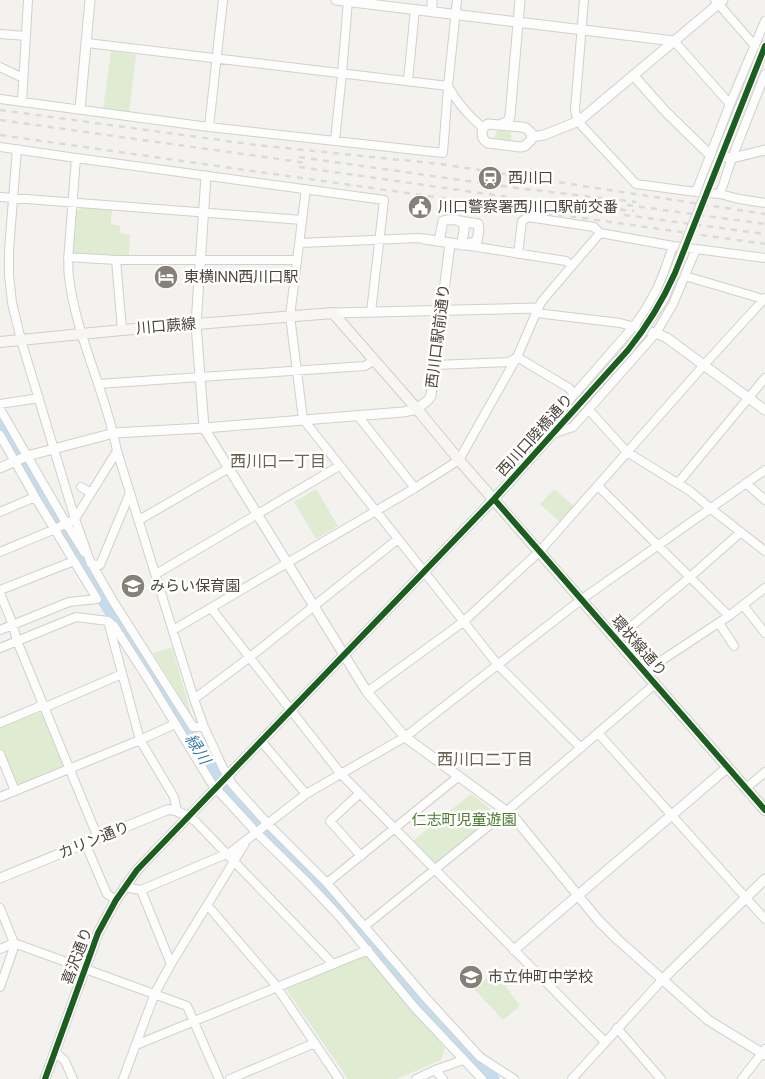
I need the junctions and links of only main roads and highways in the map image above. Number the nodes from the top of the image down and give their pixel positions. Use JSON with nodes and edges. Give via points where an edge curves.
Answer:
{"nodes":[{"id":1,"x":333,"y":313,"type":"joint"},
{"id":2,"x":0,"y":342,"type":"edge"},
{"id":3,"x":765,"y":810,"type":"edge"}],
"edges":[{"from":1,"to":2,"type":"main road","name":"川口蕨線"},
{"from":1,"to":3,"type":"main road","name":"環状線通り"}]}
